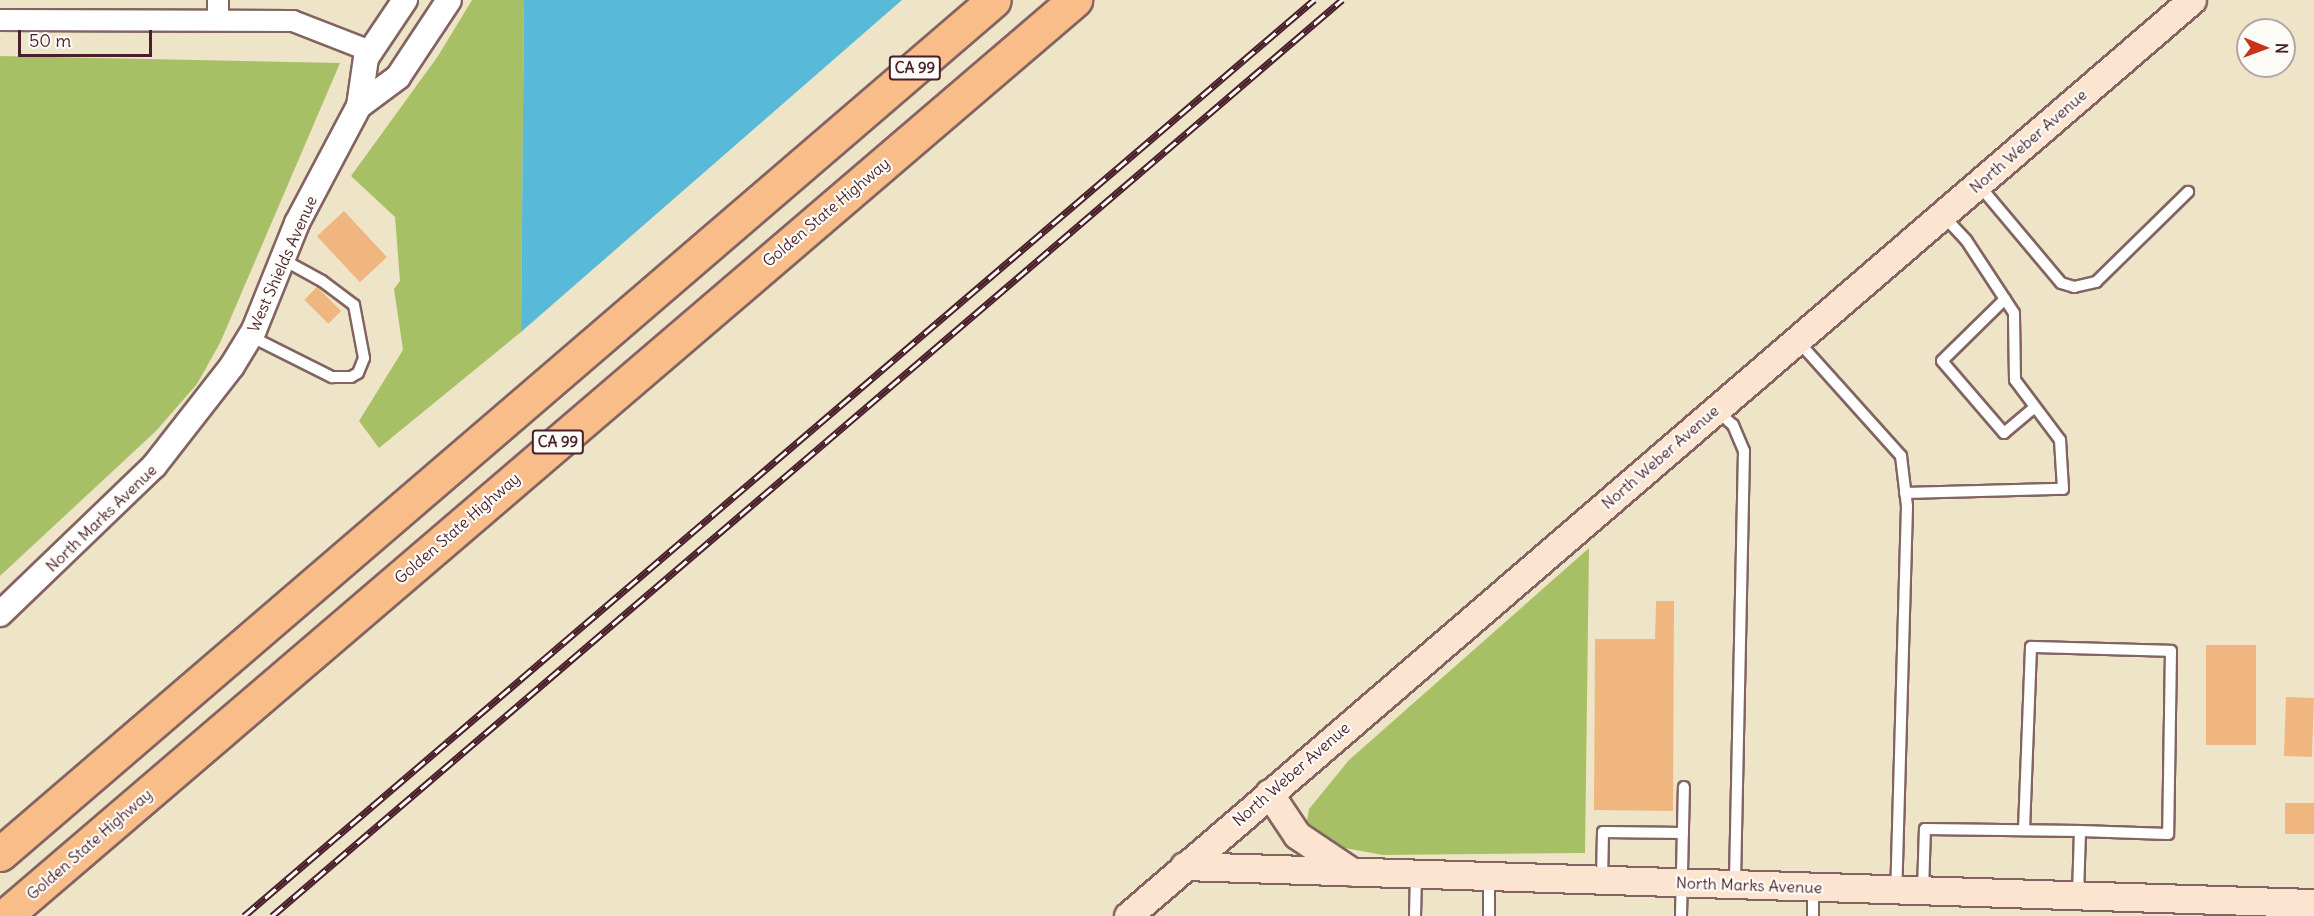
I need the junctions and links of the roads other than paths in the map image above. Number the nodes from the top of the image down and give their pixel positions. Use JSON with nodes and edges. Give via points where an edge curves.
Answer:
{"nodes":[{"id":1,"x":218,"y":0,"type":"edge"},
{"id":2,"x":405,"y":0,"type":"edge"},
{"id":3,"x":449,"y":0,"type":"edge"},
{"id":4,"x":994,"y":0,"type":"edge"},
{"id":5,"x":1075,"y":0,"type":"edge"},
{"id":6,"x":2192,"y":0,"type":"edge"},
{"id":7,"x":0,"y":20,"type":"edge"},
{"id":8,"x":218,"y":20,"type":"junction"},
{"id":9,"x":370,"y":51,"type":"junction"},
{"id":10,"x":359,"y":106,"type":"junction"},
{"id":11,"x":1978,"y":184,"type":"junction"},
{"id":12,"x":2188,"y":192,"type":"dead end"},
{"id":13,"x":1942,"y":214,"type":"junction"},
{"id":14,"x":282,"y":259,"type":"junction"},
{"id":15,"x":2005,"y":299,"type":"junction"},
{"id":16,"x":250,"y":336,"type":"junction"},
{"id":17,"x":1797,"y":339,"type":"junction"},
{"id":18,"x":2035,"y":406,"type":"junction"},
{"id":19,"x":1715,"y":410,"type":"junction"},
{"id":20,"x":196,"y":417,"type":"joint"},
{"id":21,"x":1905,"y":493,"type":"junction"},
{"id":22,"x":0,"y":614,"type":"edge"},
{"id":23,"x":1684,"y":787,"type":"dead end"},
{"id":24,"x":1269,"y":793,"type":"junction"},
{"id":25,"x":2024,"y":830,"type":"junction"},
{"id":26,"x":2080,"y":831,"type":"junction"},
{"id":27,"x":1683,"y":833,"type":"junction"},
{"id":28,"x":0,"y":854,"type":"edge"},
{"id":29,"x":1184,"y":866,"type":"junction"},
{"id":30,"x":1352,"y":872,"type":"junction"},
{"id":31,"x":1416,"y":874,"type":"junction"},
{"id":32,"x":1490,"y":876,"type":"junction"},
{"id":33,"x":1602,"y":880,"type":"junction"},
{"id":34,"x":1681,"y":882,"type":"junction"},
{"id":35,"x":1735,"y":884,"type":"junction"},
{"id":36,"x":1813,"y":887,"type":"junction"},
{"id":37,"x":1896,"y":890,"type":"junction"},
{"id":38,"x":1923,"y":891,"type":"junction"},
{"id":39,"x":2078,"y":896,"type":"junction"},
{"id":40,"x":2314,"y":903,"type":"edge"},
{"id":41,"x":5,"y":916,"type":"edge"},
{"id":42,"x":1128,"y":916,"type":"edge"},
{"id":43,"x":1415,"y":916,"type":"edge"},
{"id":44,"x":1489,"y":916,"type":"edge"},
{"id":45,"x":1681,"y":916,"type":"edge"},
{"id":46,"x":1813,"y":916,"type":"edge"}],
"edges":[{"from":1,"to":8,"type":"street"},
{"from":2,"to":9,"type":"street","name":"West Shields Avenue"},
{"from":3,"to":10,"type":"street","name":"West Shields Avenue","via":[[398,77]]},
{"from":4,"to":28,"type":"highway","number":"CA 99"},
{"from":5,"to":41,"type":"highway","name":"Golden State Highway","number":"CA 99"},
{"from":6,"to":11,"type":"main road","name":"North Weber Avenue"},
{"from":7,"to":8,"type":"street"},
{"from":8,"to":9,"type":"street","via":[[293,21]]},
{"from":9,"to":10,"type":"street","name":"West Shields Avenue"},
{"from":10,"to":14,"type":"street","name":"West Shields Avenue"},
{"from":11,"to":12,"type":"lane","via":[[2061,283],[2074,287],[2096,282]]},
{"from":11,"to":13,"type":"main road","name":"North Weber Avenue"},
{"from":13,"to":15,"type":"lane","via":[[1966,240]]},
{"from":13,"to":17,"type":"main road","name":"North Weber Avenue"},
{"from":14,"to":16,"type":"street","name":"West Shields Avenue"},
{"from":14,"to":16,"type":"lane","via":[[322,280],[354,305],[364,358],[358,373],[332,377]]},
{"from":15,"to":18,"type":"lane","via":[[2014,313],[2015,380]]},
{"from":15,"to":18,"type":"lane","via":[[1942,361],[2004,433]]},
{"from":16,"to":20,"type":"street","name":"West Shields Avenue"},
{"from":17,"to":19,"type":"main road","name":"North Weber Avenue"},
{"from":17,"to":21,"type":"lane","via":[[1900,456]]},
{"from":18,"to":21,"type":"lane","via":[[2060,440],[2063,489]]},
{"from":19,"to":24,"type":"main road","name":"North Weber Avenue"},
{"from":19,"to":35,"type":"lane","via":[[1733,425],[1744,451]]},
{"from":20,"to":22,"type":"street","name":"North Marks Avenue","via":[[114,507]]},
{"from":21,"to":37,"type":"lane"},
{"from":23,"to":27,"type":"lane"},
{"from":24,"to":29,"type":"main road","name":"North Weber Avenue"},
{"from":24,"to":30,"type":"main road","via":[[1297,835]]},
{"from":25,"to":26,"type":"lane"},
{"from":25,"to":26,"type":"lane","via":[[2031,647],[2171,651],[2168,834]]},
{"from":25,"to":38,"type":"lane","via":[[1925,829]]},
{"from":26,"to":39,"type":"lane"},
{"from":27,"to":33,"type":"lane","via":[[1603,832]]},
{"from":27,"to":34,"type":"lane"},
{"from":29,"to":30,"type":"main road","name":"North Marks Avenue"},
{"from":29,"to":42,"type":"main road","name":"North Weber Avenue"},
{"from":30,"to":31,"type":"main road","name":"North Marks Avenue"},
{"from":31,"to":32,"type":"main road","name":"North Marks Avenue"},
{"from":31,"to":43,"type":"lane"},
{"from":32,"to":33,"type":"main road","name":"North Marks Avenue"},
{"from":32,"to":44,"type":"lane"},
{"from":33,"to":34,"type":"main road","name":"North Marks Avenue"},
{"from":34,"to":35,"type":"main road","name":"North Marks Avenue"},
{"from":34,"to":45,"type":"lane"},
{"from":35,"to":36,"type":"main road","name":"North Marks Avenue"},
{"from":36,"to":37,"type":"main road","name":"North Marks Avenue"},
{"from":36,"to":46,"type":"lane"},
{"from":37,"to":38,"type":"main road","name":"North Marks Avenue"},
{"from":38,"to":39,"type":"main road","name":"North Marks Avenue"},
{"from":39,"to":40,"type":"main road","name":"North Marks Avenue"}]}
